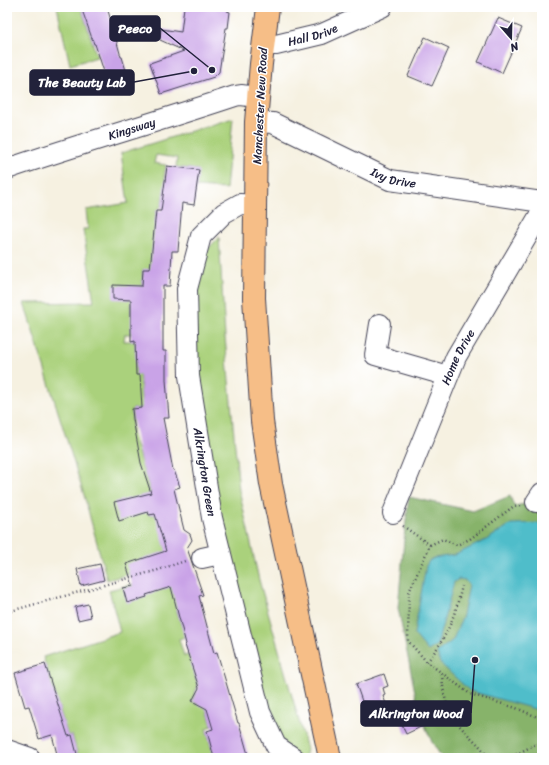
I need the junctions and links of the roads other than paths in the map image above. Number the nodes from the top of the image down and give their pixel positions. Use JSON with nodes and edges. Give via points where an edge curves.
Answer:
{"nodes":[{"id":1,"x":268,"y":7,"type":"edge"},
{"id":2,"x":382,"y":7,"type":"edge"},
{"id":3,"x":263,"y":45,"type":"junction"},
{"id":4,"x":258,"y":96,"type":"junction"},
{"id":5,"x":256,"y":122,"type":"junction"},
{"id":6,"x":7,"y":169,"type":"edge"},
{"id":7,"x":542,"y":202,"type":"edge"},
{"id":8,"x":255,"y":205,"type":"junction"},
{"id":9,"x":542,"y":211,"type":"edge"},
{"id":10,"x":380,"y":324,"type":"dead end"},
{"id":11,"x":448,"y":376,"type":"junction"},
{"id":12,"x":399,"y":520,"type":"road end"},
{"id":13,"x":7,"y":750,"type":"edge"},
{"id":14,"x":30,"y":758,"type":"edge"},
{"id":15,"x":294,"y":758,"type":"edge"},
{"id":16,"x":330,"y":758,"type":"edge"}],
"edges":[{"from":1,"to":3,"type":"main road","name":"Manchester New Road"},
{"from":2,"to":3,"type":"street","name":"Hall Drive","via":[[322,34],[276,45]]},
{"from":3,"to":4,"type":"main road","name":"Manchester New Road"},
{"from":4,"to":5,"type":"main road","name":"Manchester New Road"},
{"from":4,"to":6,"type":"street","name":"Kingsway","via":[[235,96]]},
{"from":5,"to":7,"type":"street","name":"Ivy Drive","via":[[272,123],[390,180]]},
{"from":5,"to":8,"type":"main road","name":"Manchester New Road"},
{"from":8,"to":15,"type":"street","name":"Alkrington Green","via":[[240,204],[224,213],[201,236],[187,289],[189,376],[212,518],[211,556],[260,712],[276,746]]},
{"from":8,"to":16,"type":"main road","name":"Manchester New Road","via":[[254,298],[262,421],[271,484]]},
{"from":9,"to":11,"type":"street","name":"Home Drive","via":[[456,357]]},
{"from":10,"to":11,"type":"street","via":[[375,355]]},
{"from":11,"to":12,"type":"street","name":"Home Drive"},
{"from":13,"to":14,"type":"street"}]}
